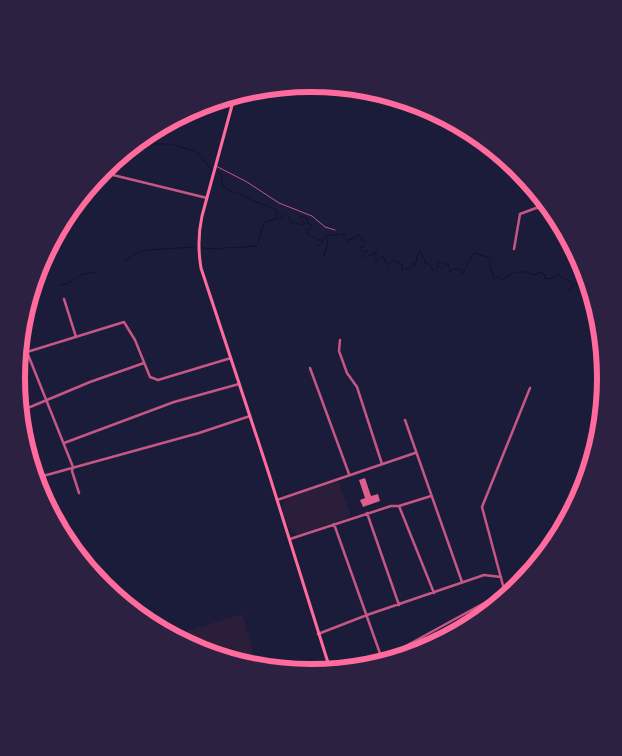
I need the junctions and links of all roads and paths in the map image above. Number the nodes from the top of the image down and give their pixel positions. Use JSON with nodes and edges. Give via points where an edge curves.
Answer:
{"nodes":[{"id":1,"x":233,"y":103,"type":"edge"},
{"id":2,"x":216,"y":166,"type":"junction"},
{"id":3,"x":113,"y":176,"type":"dead end"},
{"id":4,"x":207,"y":198,"type":"junction"},
{"id":5,"x":541,"y":208,"type":"edge"},
{"id":6,"x":335,"y":230,"type":"dead end"},
{"id":7,"x":514,"y":249,"type":"dead end"},
{"id":8,"x":64,"y":298,"type":"dead end"},
{"id":9,"x":76,"y":337,"type":"junction"},
{"id":10,"x":340,"y":340,"type":"dead end"},
{"id":11,"x":27,"y":352,"type":"joint"},
{"id":12,"x":231,"y":358,"type":"junction"},
{"id":13,"x":144,"y":363,"type":"junction"},
{"id":14,"x":310,"y":368,"type":"dead end"},
{"id":15,"x":239,"y":384,"type":"junction"},
{"id":16,"x":530,"y":388,"type":"dead end"},
{"id":17,"x":47,"y":400,"type":"junction"},
{"id":18,"x":27,"y":408,"type":"edge"},
{"id":19,"x":250,"y":416,"type":"junction"},
{"id":20,"x":405,"y":420,"type":"dead end"},
{"id":21,"x":64,"y":443,"type":"junction"},
{"id":22,"x":416,"y":453,"type":"junction"},
{"id":23,"x":382,"y":464,"type":"junction"},
{"id":24,"x":73,"y":467,"type":"junction"},
{"id":25,"x":349,"y":475,"type":"junction"},
{"id":26,"x":43,"y":476,"type":"edge"},
{"id":27,"x":78,"y":493,"type":"dead end"},
{"id":28,"x":432,"y":496,"type":"junction"},
{"id":29,"x":277,"y":500,"type":"junction"},
{"id":30,"x":399,"y":506,"type":"junction"},
{"id":31,"x":367,"y":513,"type":"junction"},
{"id":32,"x":334,"y":524,"type":"junction"},
{"id":33,"x":289,"y":539,"type":"junction"},
{"id":34,"x":501,"y":578,"type":"junction"},
{"id":35,"x":462,"y":582,"type":"junction"},
{"id":36,"x":504,"y":589,"type":"edge"},
{"id":37,"x":434,"y":592,"type":"junction"},
{"id":38,"x":490,"y":601,"type":"edge"},
{"id":39,"x":399,"y":605,"type":"junction"},
{"id":40,"x":367,"y":615,"type":"junction"},
{"id":41,"x":318,"y":634,"type":"junction"},
{"id":42,"x":398,"y":650,"type":"edge"},
{"id":43,"x":381,"y":655,"type":"edge"},
{"id":44,"x":328,"y":663,"type":"edge"}],
"edges":[{"from":1,"to":2,"type":"main road"},
{"from":2,"to":4,"type":"main road"},
{"from":2,"to":6,"type":"lane","via":[[279,203],[312,216],[325,227]]},
{"from":3,"to":4,"type":"street"},
{"from":4,"to":12,"type":"main road","via":[[198,236],[198,253]]},
{"from":5,"to":7,"type":"street","via":[[520,214]]},
{"from":8,"to":9,"type":"street"},
{"from":9,"to":11,"type":"street"},
{"from":9,"to":13,"type":"street","via":[[124,322]]},
{"from":10,"to":23,"type":"street","via":[[339,351],[347,373],[357,387]]},
{"from":11,"to":17,"type":"street"},
{"from":12,"to":13,"type":"street","via":[[158,380],[150,377]]},
{"from":12,"to":15,"type":"main road"},
{"from":13,"to":17,"type":"street"},
{"from":14,"to":25,"type":"street"},
{"from":15,"to":19,"type":"main road"},
{"from":15,"to":21,"type":"street","via":[[174,402]]},
{"from":16,"to":34,"type":"street","via":[[482,507]]},
{"from":17,"to":18,"type":"street"},
{"from":17,"to":21,"type":"street"},
{"from":19,"to":24,"type":"street"},
{"from":19,"to":29,"type":"main road"},
{"from":20,"to":22,"type":"street"},
{"from":21,"to":24,"type":"street"},
{"from":22,"to":23,"type":"street"},
{"from":22,"to":28,"type":"street"},
{"from":23,"to":25,"type":"street"},
{"from":24,"to":26,"type":"street"},
{"from":24,"to":27,"type":"street"},
{"from":25,"to":29,"type":"street"},
{"from":28,"to":30,"type":"street"},
{"from":28,"to":35,"type":"street"},
{"from":29,"to":33,"type":"main road"},
{"from":30,"to":31,"type":"street"},
{"from":30,"to":37,"type":"street"},
{"from":31,"to":32,"type":"street"},
{"from":31,"to":39,"type":"street"},
{"from":32,"to":33,"type":"street"},
{"from":32,"to":40,"type":"street"},
{"from":33,"to":41,"type":"main road"},
{"from":34,"to":35,"type":"street","via":[[484,575]]},
{"from":34,"to":36,"type":"street"},
{"from":35,"to":37,"type":"street"},
{"from":37,"to":39,"type":"street"},
{"from":38,"to":42,"type":"street"},
{"from":39,"to":40,"type":"street"},
{"from":40,"to":41,"type":"street"},
{"from":40,"to":43,"type":"street"},
{"from":41,"to":44,"type":"main road"}]}
